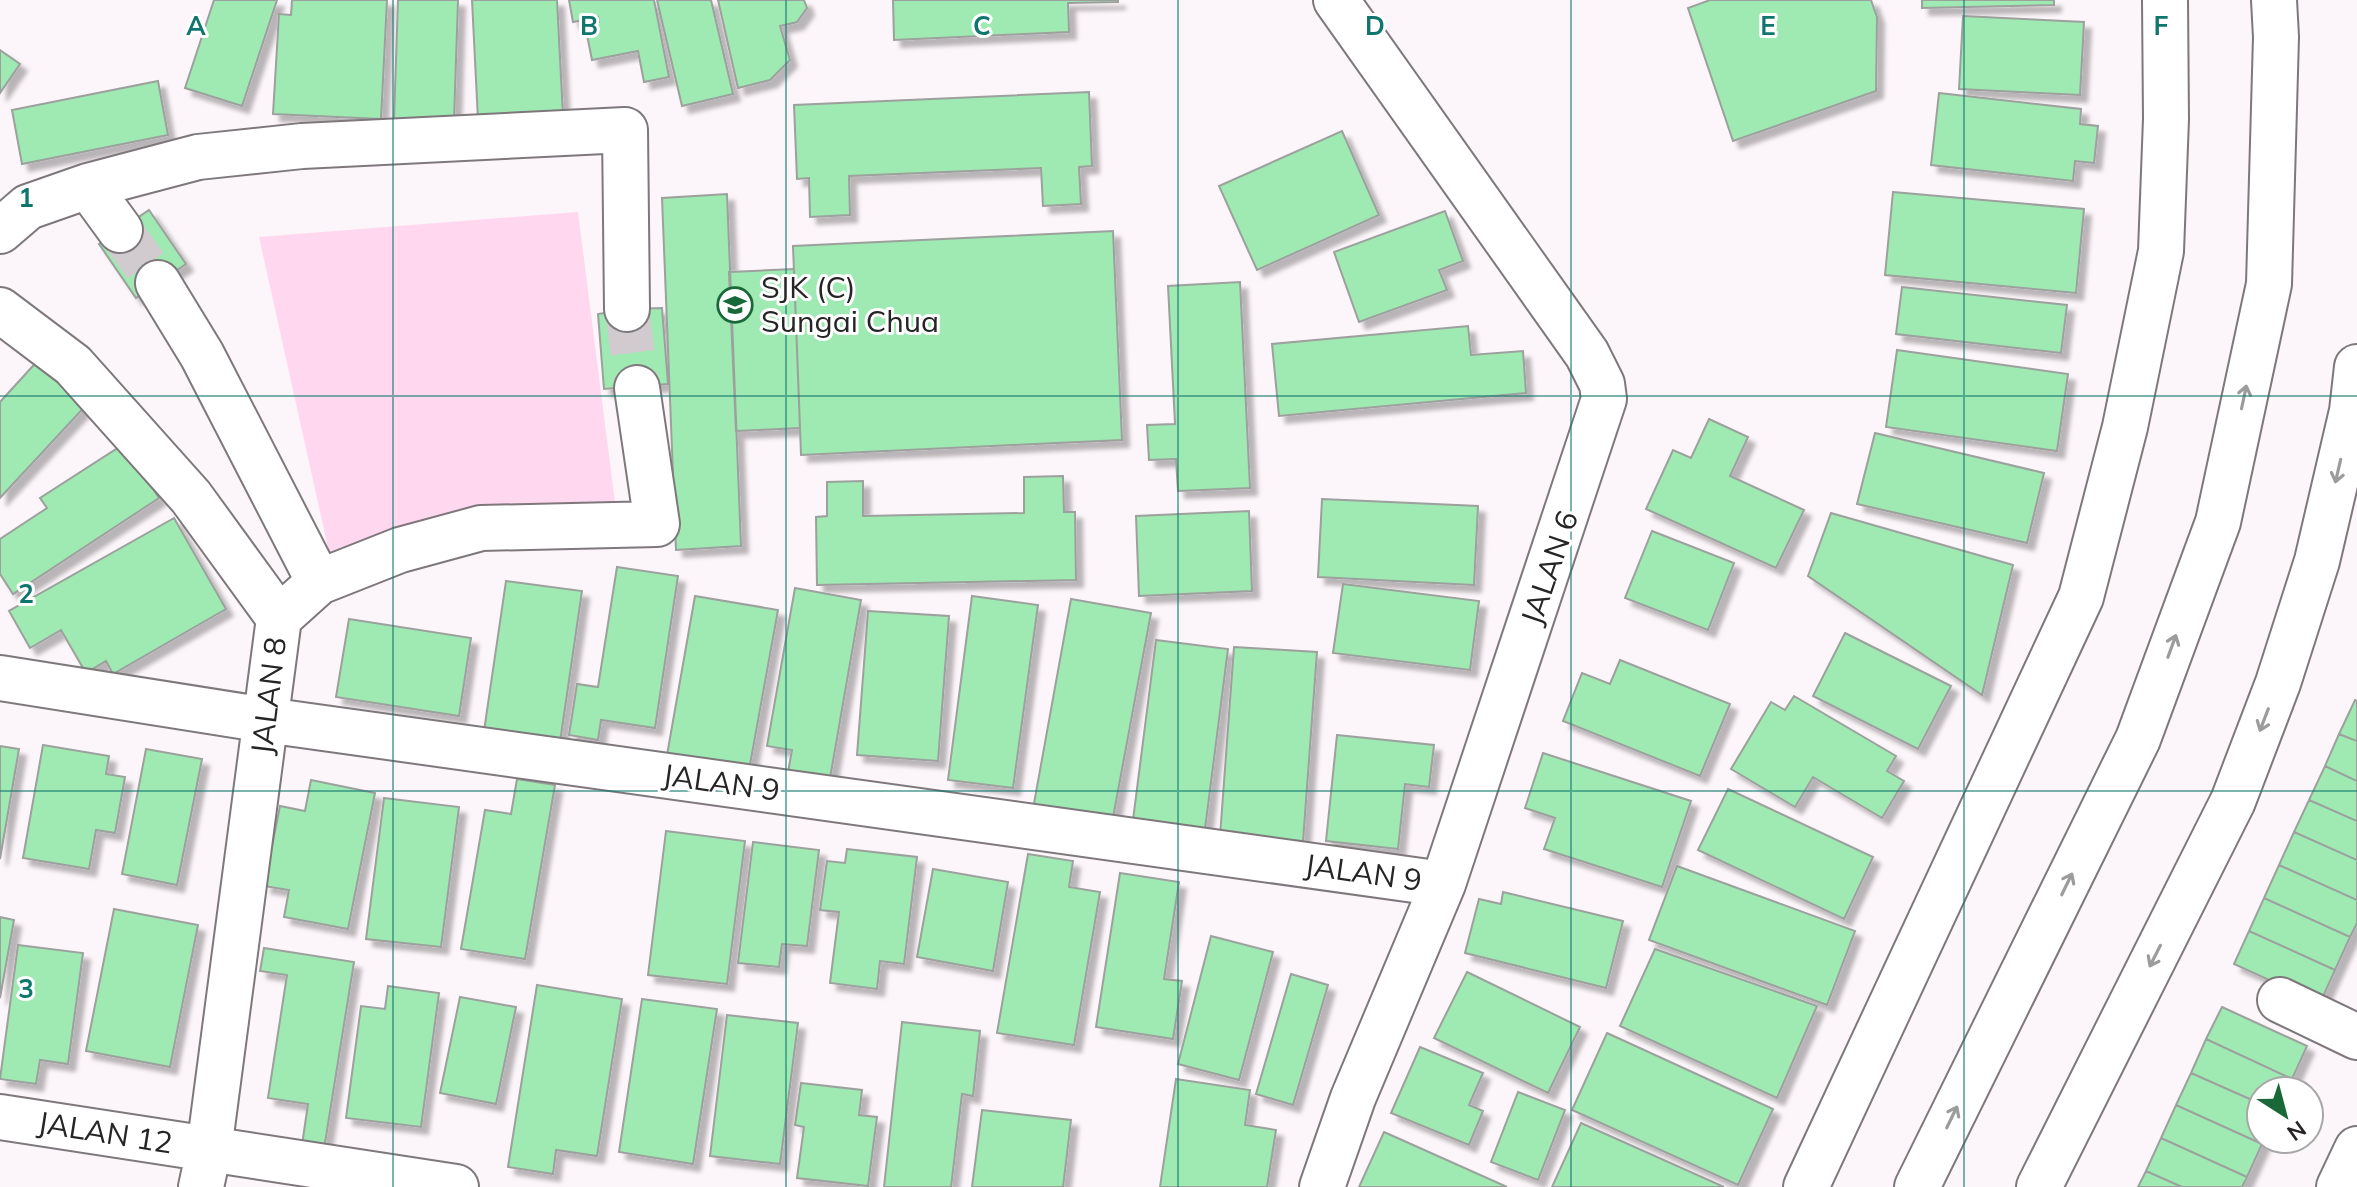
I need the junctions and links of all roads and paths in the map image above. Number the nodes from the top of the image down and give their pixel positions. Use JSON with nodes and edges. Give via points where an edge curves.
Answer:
{"nodes":[{"id":1,"x":1336,"y":0,"type":"edge"},
{"id":2,"x":2165,"y":0,"type":"edge"},
{"id":3,"x":2274,"y":0,"type":"edge"},
{"id":4,"x":88,"y":186,"type":"junction"},
{"id":5,"x":14,"y":219,"type":"edge"},
{"id":6,"x":120,"y":230,"type":"tunnel mouth"},
{"id":7,"x":158,"y":283,"type":"tunnel mouth"},
{"id":8,"x":627,"y":309,"type":"tunnel mouth"},
{"id":9,"x":0,"y":310,"type":"edge"},
{"id":10,"x":2357,"y":367,"type":"edge"},
{"id":11,"x":637,"y":388,"type":"tunnel mouth"},
{"id":12,"x":319,"y":582,"type":"junction"},
{"id":13,"x":279,"y":618,"type":"junction"},
{"id":14,"x":0,"y":678,"type":"edge"},
{"id":15,"x":266,"y":720,"type":"junction"},
{"id":16,"x":1443,"y":884,"type":"junction"},
{"id":17,"x":2280,"y":1000,"type":"dead end"},
{"id":18,"x":2357,"y":1037,"type":"edge"},
{"id":19,"x":0,"y":1117,"type":"edge"},
{"id":20,"x":2357,"y":1149,"type":"edge"},
{"id":21,"x":205,"y":1168,"type":"edge"},
{"id":22,"x":456,"y":1187,"type":"edge"},
{"id":23,"x":1322,"y":1187,"type":"edge"},
{"id":24,"x":1806,"y":1187,"type":"edge"},
{"id":25,"x":1917,"y":1187,"type":"edge"},
{"id":26,"x":2039,"y":1187,"type":"edge"},
{"id":27,"x":2339,"y":1187,"type":"edge"}],
"edges":[{"from":1,"to":16,"type":"main road","name":"JALAN 6","via":[[1587,354],[1604,399]]},
{"from":2,"to":24,"type":"main road","via":[[2161,251],[2125,427],[2081,597]]},
{"from":25,"to":3,"type":"main road","one_way":true,"via":[[2138,739],[2218,522],[2269,284]]},
{"from":4,"to":5,"type":"main road"},
{"from":4,"to":6,"type":"main road"},
{"from":4,"to":8,"type":"main road","via":[[198,157],[242,152],[625,130]]},
{"from":7,"to":12,"type":"main road","via":[[202,355]]},
{"from":9,"to":13,"type":"main road","name":"JALAN 8","via":[[73,365],[191,497]]},
{"from":10,"to":26,"type":"main road","one_way":true,"via":[[2317,561],[2278,683],[2238,786]]},
{"from":11,"to":12,"type":"main road","via":[[657,524],[481,528],[400,550]]},
{"from":12,"to":13,"type":"main road"},
{"from":13,"to":15,"type":"main road","name":"JALAN 8"},
{"from":14,"to":15,"type":"main road","name":"JALAN 9"},
{"from":15,"to":16,"type":"main road","name":"JALAN 9"},
{"from":15,"to":21,"type":"main road","name":"JALAN 8"},
{"from":16,"to":23,"type":"main road","name":"JALAN 6","via":[[1353,1098]]},
{"from":17,"to":18,"type":"main road"},
{"from":19,"to":21,"type":"main road","name":"JALAN 12"},
{"from":20,"to":27,"type":"main road"},
{"from":21,"to":22,"type":"main road","name":"JALAN 12"}]}
